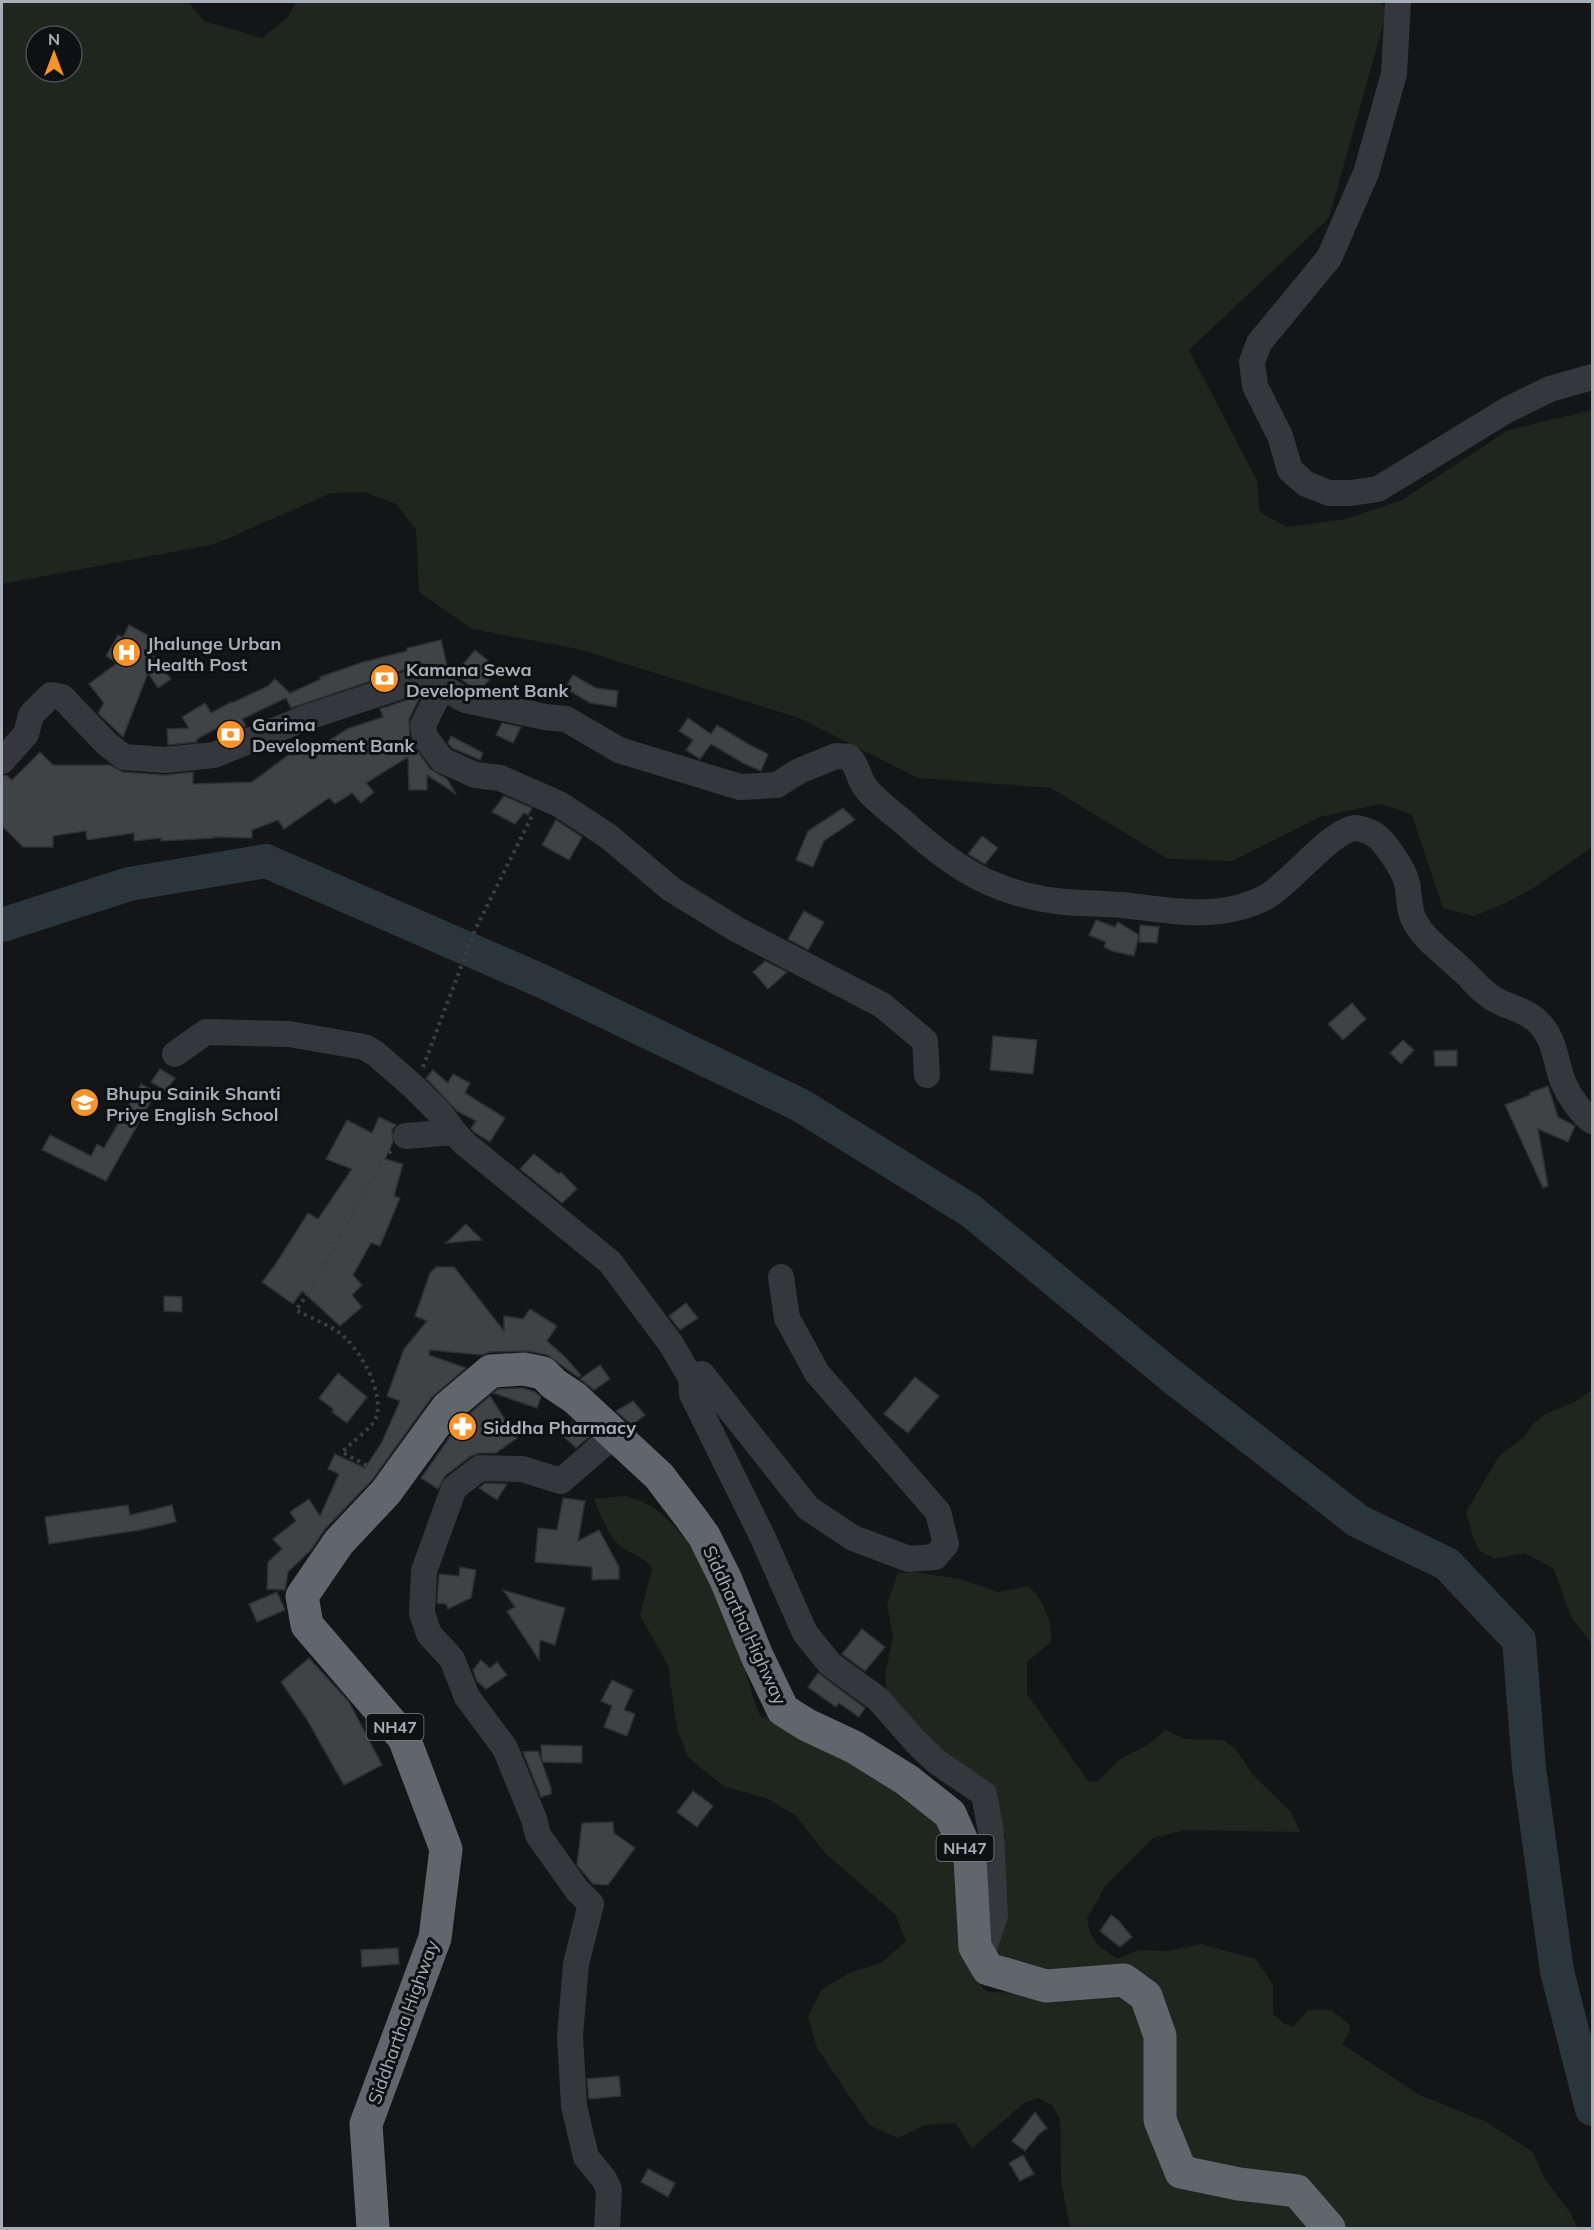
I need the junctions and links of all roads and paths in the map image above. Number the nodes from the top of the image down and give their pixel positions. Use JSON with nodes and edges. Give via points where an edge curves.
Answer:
{"nodes":[{"id":1,"x":1398,"y":2,"type":"edge"},
{"id":2,"x":1593,"y":377,"type":"edge"},
{"id":3,"x":442,"y":687,"type":"junction"},
{"id":4,"x":2,"y":761,"type":"edge"},
{"id":5,"x":536,"y":808,"type":"dead end"},
{"id":6,"x":175,"y":1054,"type":"dead end"},
{"id":7,"x":420,"y":1073,"type":"dead end"},
{"id":8,"x":927,"y":1075,"type":"dead end"},
{"id":9,"x":1593,"y":1122,"type":"edge"},
{"id":10,"x":454,"y":1132,"type":"junction"},
{"id":11,"x":406,"y":1136,"type":"joint"},
{"id":12,"x":781,"y":1277,"type":"dead end"},
{"id":13,"x":691,"y":1378,"type":"junction"},
{"id":14,"x":614,"y":1436,"type":"junction"},
{"id":15,"x":394,"y":1481,"type":"junction"},
{"id":16,"x":981,"y":1956,"type":"junction"},
{"id":17,"x":373,"y":2229,"type":"edge"},
{"id":18,"x":607,"y":2229,"type":"edge"},
{"id":19,"x":1329,"y":2229,"type":"edge"}],
"edges":[{"from":1,"to":2,"type":"street","via":[[1394,74],[1366,173],[1329,258],[1259,343],[1252,362],[1255,386],[1280,436],[1290,470],[1306,484],[1329,493],[1378,489],[1507,410],[1550,389]]},
{"from":3,"to":4,"type":"street","via":[[426,678],[308,717],[214,755],[165,760],[124,757],[62,697],[51,695],[31,715],[26,734]]},
{"from":3,"to":8,"type":"street","via":[[423,725],[425,737],[442,760],[475,775],[500,778],[559,804],[608,836],[671,889],[736,929],[882,1005],[926,1041]]},
{"from":3,"to":9,"type":"street","via":[[465,700],[566,719],[619,750],[740,787],[777,785],[836,756],[849,757],[857,765],[865,788],[927,843],[974,877],[1003,890],[1055,901],[1193,914],[1236,909],[1267,897],[1343,833],[1356,828],[1373,833],[1388,848],[1407,881],[1412,916],[1423,936],[1480,990],[1535,1019],[1555,1048],[1564,1083]]},
{"from":5,"to":7,"type":"path","via":[[475,930]]},
{"from":6,"to":10,"type":"street","via":[[206,1032],[289,1034],[364,1047],[415,1088]]},
{"from":10,"to":11,"type":"street"},
{"from":10,"to":13,"type":"street","via":[[610,1262]]},
{"from":11,"to":15,"type":"path","via":[[384,1157],[296,1310],[339,1332],[372,1377],[378,1398],[375,1420],[342,1452]]},
{"from":12,"to":13,"type":"street","via":[[787,1318],[817,1373],[938,1512],[946,1544],[934,1557],[909,1559],[853,1538],[808,1508],[702,1374]]},
{"from":13,"to":16,"type":"street","via":[[692,1394],[805,1633],[830,1664],[878,1699],[937,1762],[984,1794],[991,1832],[995,1916]]},
{"from":14,"to":15,"type":"highway","name":"Siddhartha Highway","number":"NH47","via":[[543,1373],[524,1369],[491,1371],[447,1408]]},
{"from":14,"to":16,"type":"highway","name":"Siddhartha Highway","number":"NH47","via":[[659,1476],[704,1536],[783,1710],[908,1780],[950,1814],[970,1859],[975,1947]]},
{"from":14,"to":18,"type":"street","via":[[561,1482],[522,1469],[480,1468],[454,1488],[424,1571],[422,1613],[429,1634],[452,1659],[467,1697],[505,1748],[538,1835],[591,1904],[576,1964],[570,2036],[574,2106],[586,2157],[609,2190]]},
{"from":15,"to":17,"type":"highway","name":"Siddhartha Highway","number":"NH47","via":[[339,1542],[302,1596],[308,1625],[404,1738],[446,1849],[435,1938],[366,2124]]},
{"from":16,"to":19,"type":"highway","via":[[988,1969],[1046,1986],[1124,1980],[1146,1996],[1160,2036],[1160,2120],[1181,2172],[1297,2191]]}]}
